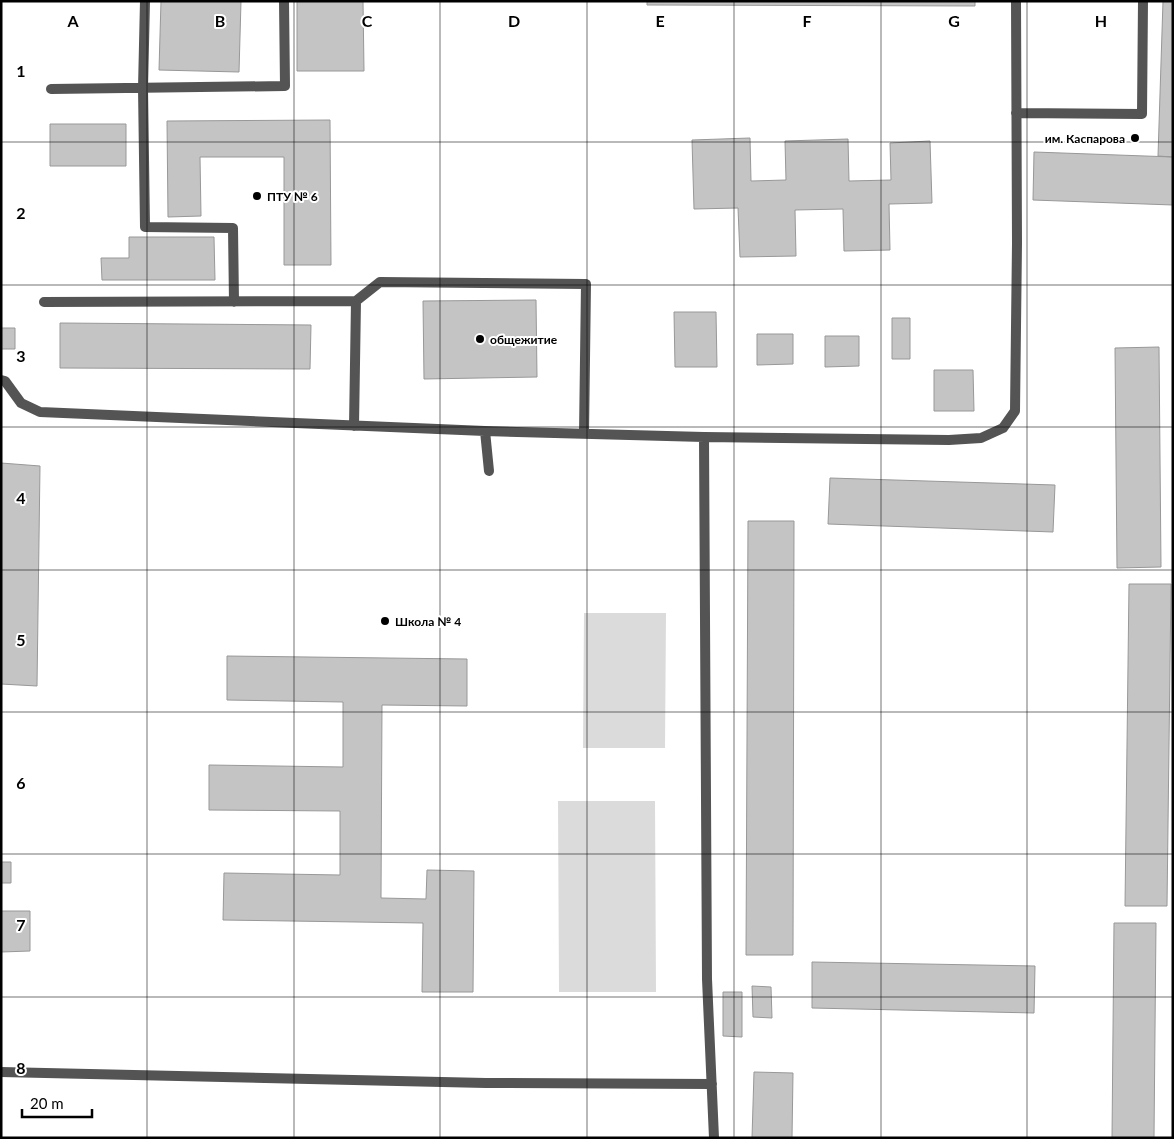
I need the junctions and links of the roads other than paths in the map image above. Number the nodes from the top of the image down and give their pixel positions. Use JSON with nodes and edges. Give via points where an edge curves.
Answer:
{"nodes":[{"id":1,"x":145,"y":1,"type":"edge"},
{"id":2,"x":284,"y":1,"type":"edge"},
{"id":3,"x":1016,"y":1,"type":"edge"},
{"id":4,"x":1143,"y":1,"type":"edge"},
{"id":5,"x":143,"y":88,"type":"junction"},
{"id":6,"x":51,"y":89,"type":"dead end"},
{"id":7,"x":1016,"y":113,"type":"junction"},
{"id":8,"x":356,"y":301,"type":"junction"},
{"id":9,"x":44,"y":302,"type":"dead end"},
{"id":10,"x":234,"y":302,"type":"junction"},
{"id":11,"x":1,"y":380,"type":"edge"},
{"id":12,"x":354,"y":426,"type":"junction"},
{"id":13,"x":485,"y":431,"type":"junction"},
{"id":14,"x":584,"y":434,"type":"junction"},
{"id":15,"x":704,"y":437,"type":"junction"},
{"id":16,"x":489,"y":471,"type":"dead end"},
{"id":17,"x":1,"y":1072,"type":"edge"},
{"id":18,"x":712,"y":1084,"type":"junction"},
{"id":19,"x":714,"y":1138,"type":"edge"}],
"edges":[{"from":1,"to":5,"type":"lane"},
{"from":2,"to":5,"type":"lane","via":[[285,86]]},
{"from":3,"to":7,"type":"lane"},
{"from":4,"to":7,"type":"lane","via":[[1142,114]]},
{"from":5,"to":6,"type":"lane"},
{"from":5,"to":10,"type":"lane","via":[[145,227],[233,228]]},
{"from":7,"to":15,"type":"lane","via":[[1015,411],[1003,428],[981,438],[949,440]]},
{"from":8,"to":10,"type":"lane"},
{"from":8,"to":12,"type":"lane"},
{"from":8,"to":14,"type":"lane","via":[[380,282],[586,284]]},
{"from":9,"to":10,"type":"lane"},
{"from":11,"to":12,"type":"lane","via":[[21,403],[40,412]]},
{"from":12,"to":13,"type":"lane"},
{"from":13,"to":14,"type":"lane"},
{"from":13,"to":16,"type":"lane"},
{"from":14,"to":15,"type":"lane"},
{"from":15,"to":18,"type":"lane","via":[[707,979]]},
{"from":17,"to":18,"type":"lane","via":[[486,1083]]},
{"from":18,"to":19,"type":"lane"}]}
